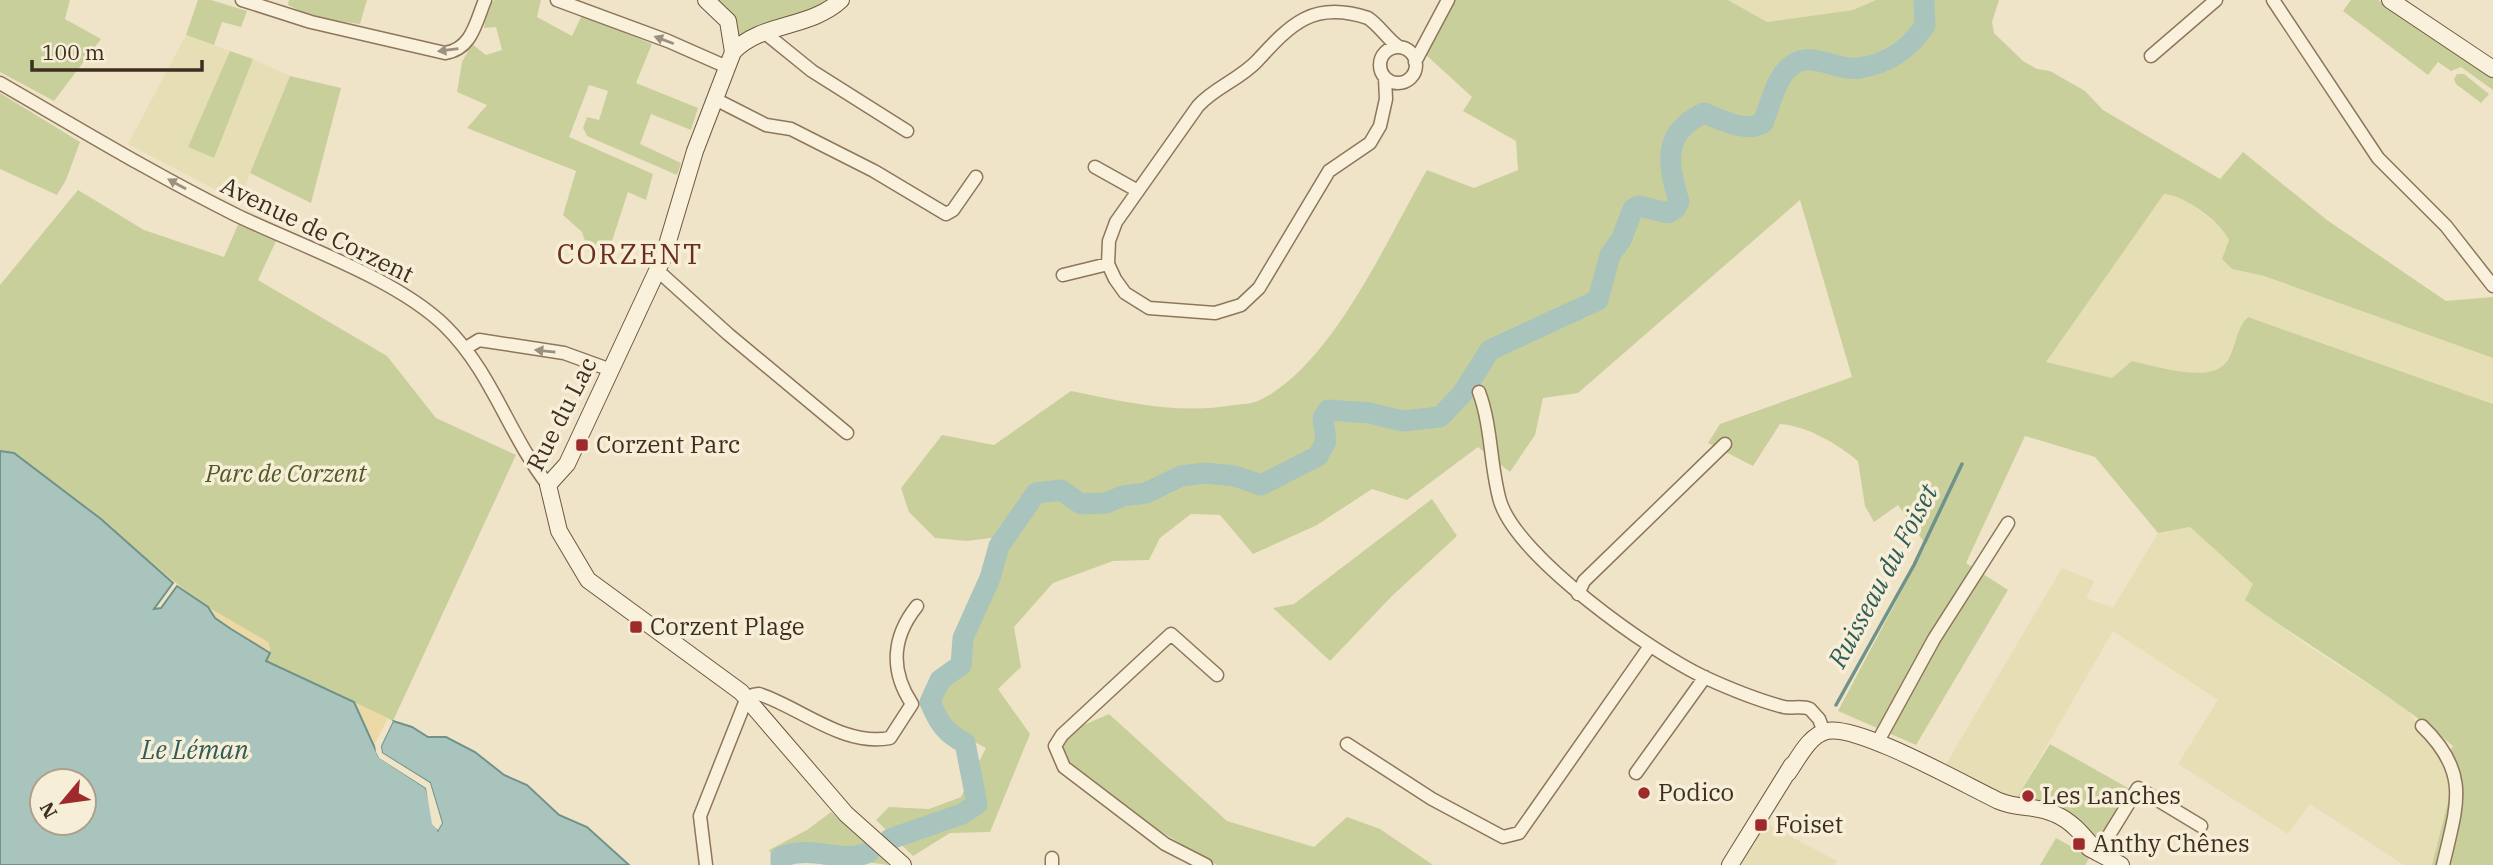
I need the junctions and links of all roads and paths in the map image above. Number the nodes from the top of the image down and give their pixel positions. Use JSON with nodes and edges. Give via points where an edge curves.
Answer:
{"nodes":[{"id":1,"x":242,"y":0,"type":"edge"},
{"id":2,"x":485,"y":0,"type":"edge"},
{"id":3,"x":557,"y":0,"type":"edge"},
{"id":4,"x":706,"y":0,"type":"edge"},
{"id":5,"x":841,"y":0,"type":"edge"},
{"id":6,"x":1448,"y":0,"type":"edge"},
{"id":7,"x":2216,"y":0,"type":"edge"},
{"id":8,"x":2273,"y":0,"type":"edge"},
{"id":9,"x":2390,"y":0,"type":"edge"},
{"id":10,"x":1380,"y":31,"type":"junction"},
{"id":11,"x":765,"y":33,"type":"junction"},
{"id":12,"x":1424,"y":42,"type":"junction"},
{"id":13,"x":1402,"y":48,"type":"junction"},
{"id":14,"x":1383,"y":55,"type":"junction"},
{"id":15,"x":2151,"y":56,"type":"dead end"},
{"id":16,"x":730,"y":60,"type":"junction"},
{"id":17,"x":1415,"y":62,"type":"junction"},
{"id":18,"x":2493,"y":69,"type":"edge"},
{"id":19,"x":1385,"y":78,"type":"junction"},
{"id":20,"x":1402,"y":82,"type":"junction"},
{"id":21,"x":0,"y":83,"type":"edge"},
{"id":22,"x":715,"y":99,"type":"junction"},
{"id":23,"x":1386,"y":99,"type":"junction"},
{"id":24,"x":907,"y":131,"type":"dead end"},
{"id":25,"x":1095,"y":167,"type":"dead end"},
{"id":26,"x":976,"y":177,"type":"dead end"},
{"id":27,"x":1138,"y":191,"type":"junction"},
{"id":28,"x":1108,"y":264,"type":"junction"},
{"id":29,"x":657,"y":270,"type":"junction"},
{"id":30,"x":1063,"y":275,"type":"dead end"},
{"id":31,"x":2493,"y":286,"type":"edge"},
{"id":32,"x":466,"y":348,"type":"junction"},
{"id":33,"x":611,"y":370,"type":"junction"},
{"id":34,"x":1479,"y":392,"type":"dead end"},
{"id":35,"x":847,"y":432,"type":"dead end"},
{"id":36,"x":1725,"y":444,"type":"dead end"},
{"id":37,"x":548,"y":485,"type":"junction"},
{"id":38,"x":2008,"y":523,"type":"dead end"},
{"id":39,"x":1578,"y":594,"type":"junction"},
{"id":40,"x":917,"y":606,"type":"dead end"},
{"id":41,"x":1650,"y":646,"type":"junction"},
{"id":42,"x":1217,"y":674,"type":"dead end"},
{"id":43,"x":1705,"y":677,"type":"junction"},
{"id":44,"x":748,"y":700,"type":"junction"},
{"id":45,"x":2422,"y":726,"type":"dead end"},
{"id":46,"x":1823,"y":728,"type":"junction"},
{"id":47,"x":1877,"y":743,"type":"junction"},
{"id":48,"x":1347,"y":744,"type":"dead end"},
{"id":49,"x":1636,"y":773,"type":"dead end"},
{"id":50,"x":2201,"y":826,"type":"dead end"},
{"id":51,"x":2098,"y":853,"type":"junction"},
{"id":52,"x":706,"y":865,"type":"edge"},
{"id":53,"x":903,"y":865,"type":"edge"},
{"id":54,"x":1206,"y":865,"type":"edge"},
{"id":55,"x":1730,"y":865,"type":"edge"},
{"id":56,"x":2121,"y":865,"type":"edge"},
{"id":57,"x":2443,"y":865,"type":"edge"}],
"edges":[{"from":2,"to":1,"type":"street","one_way":true,"via":[[467,43],[445,53],[311,22]]},
{"from":16,"to":3,"type":"street","one_way":true},
{"from":4,"to":16,"type":"street","via":[[728,22]]},
{"from":5,"to":11,"type":"street","via":[[817,18]]},
{"from":6,"to":12,"type":"street"},
{"from":7,"to":15,"type":"street"},
{"from":8,"to":31,"type":"street","via":[[2378,158],[2446,226]]},
{"from":9,"to":18,"type":"street"},
{"from":10,"to":13,"type":"street"},
{"from":10,"to":14,"type":"street"},
{"from":10,"to":27,"type":"street","via":[[1351,8],[1335,3],[1308,7],[1241,77],[1210,92]]},
{"from":11,"to":16,"type":"street","via":[[741,44]]},
{"from":11,"to":24,"type":"street","via":[[812,71]]},
{"from":12,"to":13,"type":"street"},
{"from":12,"to":17,"type":"street"},
{"from":13,"to":14,"type":"street"},
{"from":13,"to":17,"type":"street"},
{"from":14,"to":19,"type":"street","via":[[1380,67]]},
{"from":16,"to":22,"type":"street","name":"Rue du Lac"},
{"from":17,"to":20,"type":"street","via":[[1413,75]]},
{"from":19,"to":20,"type":"street"},
{"from":19,"to":23,"type":"street"},
{"from":20,"to":23,"type":"street"},
{"from":32,"to":21,"type":"street","name":"Avenue de Corzent","one_way":true,"via":[[414,301],[187,190]]},
{"from":22,"to":26,"type":"street","via":[[766,125],[791,129],[946,214]]},
{"from":22,"to":29,"type":"street","name":"Rue du Lac"},
{"from":23,"to":28,"type":"street","via":[[1380,126],[1370,143],[1328,171],[1259,288],[1241,305],[1215,313],[1149,308],[1125,293]]},
{"from":25,"to":27,"type":"street"},
{"from":27,"to":28,"type":"street","via":[[1112,230]]},
{"from":28,"to":30,"type":"street"},
{"from":29,"to":33,"type":"street","name":"Rue du Lac"},
{"from":29,"to":35,"type":"street"},
{"from":33,"to":32,"type":"street","one_way":true,"via":[[560,352],[479,340]]},
{"from":32,"to":37,"type":"street","name":"Avenue de Corzent","via":[[495,391],[524,453]]},
{"from":33,"to":37,"type":"street","name":"Rue du Lac","via":[[564,470]]},
{"from":34,"to":39,"type":"street","via":[[1501,503],[1522,536]]},
{"from":36,"to":39,"type":"street","via":[[1584,581]]},
{"from":37,"to":44,"type":"street","name":"Rue du Lac","via":[[559,531],[588,580],[717,672]]},
{"from":38,"to":47,"type":"street","via":[[1934,639]]},
{"from":39,"to":41,"type":"street"},
{"from":40,"to":44,"type":"street","via":[[904,622],[895,653],[900,686],[912,704],[890,738],[843,732],[759,694]]},
{"from":41,"to":43,"type":"street"},
{"from":41,"to":48,"type":"street","via":[[1519,833],[1503,837],[1432,799]]},
{"from":42,"to":54,"type":"street","via":[[1171,634],[1055,746],[1064,767],[1165,844]]},
{"from":43,"to":46,"type":"street","via":[[1784,707],[1807,708]]},
{"from":43,"to":49,"type":"street"},
{"from":44,"to":52,"type":"street","via":[[701,812]]},
{"from":44,"to":53,"type":"street","name":"Rue du Lac","via":[[846,814]]},
{"from":45,"to":57,"type":"street","via":[[2443,746],[2458,791]]},
{"from":46,"to":47,"type":"street","via":[[1835,720],[1846,721]]},
{"from":46,"to":55,"type":"street","via":[[1808,737]]},
{"from":47,"to":51,"type":"street","via":[[2019,813],[2057,823]]},
{"from":50,"to":51,"type":"street","via":[[2138,788]]},
{"from":51,"to":56,"type":"street"}]}
